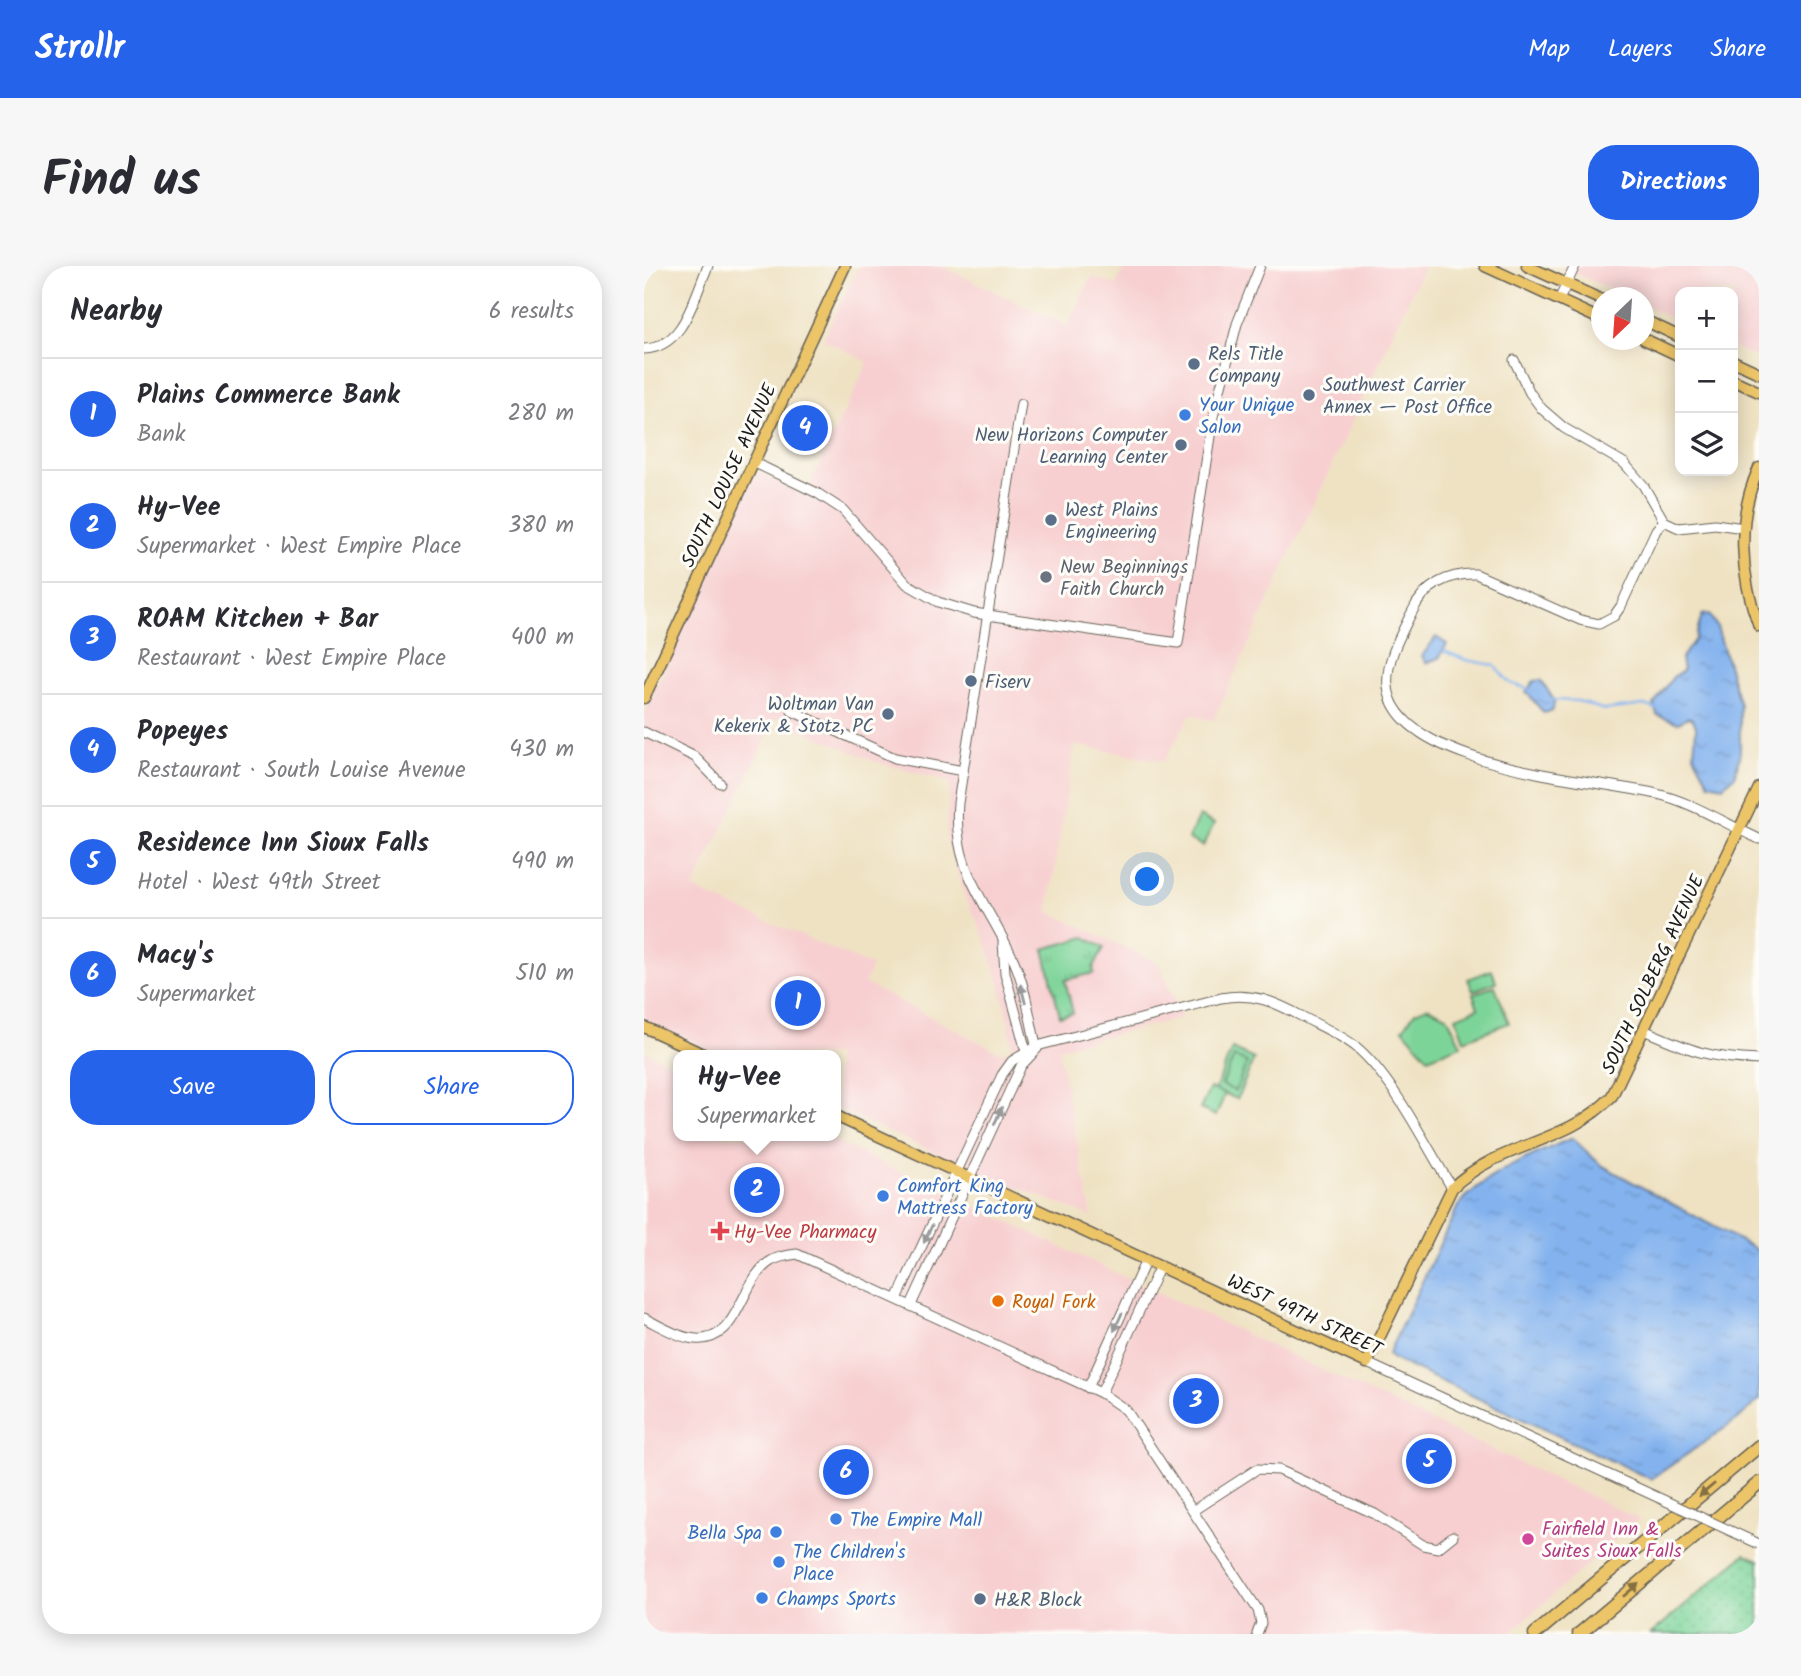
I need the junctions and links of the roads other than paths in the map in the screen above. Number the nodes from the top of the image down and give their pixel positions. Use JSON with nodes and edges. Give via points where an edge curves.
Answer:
{"nodes":[{"id":1,"x":708,"y":266,"type":"edge"},
{"id":2,"x":845,"y":266,"type":"edge"},
{"id":3,"x":1260,"y":266,"type":"edge"},
{"id":4,"x":1485,"y":266,"type":"edge"},
{"id":5,"x":1527,"y":266,"type":"edge"},
{"id":6,"x":1575,"y":266,"type":"edge"},
{"id":7,"x":1567,"y":284,"type":"junction"},
{"id":8,"x":1591,"y":295,"type":"edge"},
{"id":9,"x":1559,"y":300,"type":"junction"},
{"id":10,"x":1591,"y":315,"type":"edge"},
{"id":11,"x":1654,"y":325,"type":"edge"},
{"id":12,"x":1675,"y":335,"type":"edge"},
{"id":13,"x":1654,"y":344,"type":"edge"},
{"id":14,"x":644,"y":349,"type":"edge"},
{"id":15,"x":1675,"y":354,"type":"edge"},
{"id":16,"x":1514,"y":360,"type":"dead end"},
{"id":17,"x":1738,"y":362,"type":"edge"},
{"id":18,"x":1759,"y":373,"type":"edge"},
{"id":19,"x":1738,"y":382,"type":"edge"},
{"id":20,"x":1759,"y":392,"type":"edge"},
{"id":21,"x":1021,"y":404,"type":"dead end"},
{"id":22,"x":753,"y":462,"type":"junction"},
{"id":23,"x":1759,"y":468,"type":"edge"},
{"id":24,"x":1664,"y":521,"type":"junction"},
{"id":25,"x":1744,"y":528,"type":"junction"},
{"id":26,"x":987,"y":614,"type":"junction"},
{"id":27,"x":1759,"y":626,"type":"edge"},
{"id":28,"x":644,"y":698,"type":"edge"},
{"id":29,"x":792,"y":711,"type":"dead end"},
{"id":30,"x":644,"y":732,"type":"edge"},
{"id":31,"x":962,"y":771,"type":"junction"},
{"id":32,"x":720,"y":783,"type":"dead end"},
{"id":33,"x":1759,"y":788,"type":"edge"},
{"id":34,"x":1740,"y":830,"type":"junction"},
{"id":35,"x":1759,"y":839,"type":"edge"},
{"id":36,"x":1003,"y":941,"type":"junction"},
{"id":37,"x":644,"y":1027,"type":"edge"},
{"id":38,"x":1646,"y":1031,"type":"junction"},
{"id":39,"x":1040,"y":1047,"type":"junction"},
{"id":40,"x":694,"y":1050,"type":"edge"},
{"id":41,"x":1026,"y":1054,"type":"junction"},
{"id":42,"x":1759,"y":1060,"type":"edge"},
{"id":43,"x":841,"y":1118,"type":"edge"},
{"id":44,"x":958,"y":1172,"type":"junction"},
{"id":45,"x":970,"y":1178,"type":"junction"},
{"id":46,"x":1452,"y":1188,"type":"junction"},
{"id":47,"x":1146,"y":1259,"type":"junction"},
{"id":48,"x":1160,"y":1266,"type":"junction"},
{"id":49,"x":897,"y":1299,"type":"junction"},
{"id":50,"x":911,"y":1305,"type":"junction"},
{"id":51,"x":644,"y":1318,"type":"edge"},
{"id":52,"x":1367,"y":1363,"type":"junction"},
{"id":53,"x":1088,"y":1388,"type":"junction"},
{"id":54,"x":1101,"y":1394,"type":"junction"},
{"id":55,"x":1759,"y":1446,"type":"edge"},
{"id":56,"x":1759,"y":1483,"type":"edge"},
{"id":57,"x":1194,"y":1510,"type":"junction"},
{"id":58,"x":1453,"y":1536,"type":"dead end"},
{"id":59,"x":1759,"y":1544,"type":"edge"},
{"id":60,"x":1257,"y":1634,"type":"edge"},
{"id":61,"x":1535,"y":1634,"type":"edge"},
{"id":62,"x":1579,"y":1634,"type":"edge"}],
"edges":[{"from":1,"to":14,"type":"street","via":[[677,334],[662,348]]},
{"from":2,"to":22,"type":"main road","name":"SOUTH LOUISE AVENUE"},
{"from":3,"to":26,"type":"street","via":[[1237,324],[1213,417],[1178,643]]},
{"from":4,"to":9,"type":"main road"},
{"from":5,"to":7,"type":"main road"},
{"from":6,"to":7,"type":"street"},
{"from":7,"to":8,"type":"main road"},
{"from":7,"to":9,"type":"street"},
{"from":9,"to":10,"type":"main road"},
{"from":11,"to":12,"type":"main road"},
{"from":13,"to":15,"type":"main road"},
{"from":16,"to":24,"type":"street","via":[[1542,409],[1564,428],[1624,463]]},
{"from":17,"to":18,"type":"main road"},
{"from":19,"to":20,"type":"main road"},
{"from":21,"to":26,"type":"street"},
{"from":22,"to":26,"type":"street","via":[[843,510],[898,575],[919,592],[955,608]]},
{"from":22,"to":28,"type":"main road","name":"SOUTH LOUISE AVENUE"},
{"from":23,"to":25,"type":"main road"},
{"from":24,"to":25,"type":"street","via":[[1679,528],[1715,524]]},
{"from":24,"to":34,"type":"street","via":[[1617,612],[1599,624],[1476,574],[1460,574],[1435,584],[1414,607],[1390,660],[1389,695],[1398,715],[1413,728],[1481,760],[1524,772],[1654,793]]},
{"from":25,"to":27,"type":"main road","via":[[1743,558]]},
{"from":26,"to":31,"type":"street"},
{"from":29,"to":31,"type":"street","via":[[895,758]]},
{"from":30,"to":32,"type":"street","via":[[695,757]]},
{"from":31,"to":36,"type":"street","via":[[958,846],[965,872]]},
{"from":33,"to":34,"type":"main road","name":"SOUTH SOLBERG AVENUE"},
{"from":34,"to":35,"type":"street"},
{"from":34,"to":38,"type":"main road","name":"SOUTH SOLBERG AVENUE"},
{"from":39,"to":36,"type":"street","one_way":true,"via":[[1017,969]]},
{"from":36,"to":41,"type":"street","via":[[1005,973]]},
{"from":37,"to":40,"type":"main road"},
{"from":38,"to":42,"type":"street","via":[[1716,1058]]},
{"from":38,"to":46,"type":"main road","name":"SOUTH SOLBERG AVENUE","via":[[1612,1096],[1594,1115],[1486,1162]]},
{"from":39,"to":41,"type":"street"},
{"from":39,"to":46,"type":"street","via":[[1221,998],[1244,995],[1266,999],[1334,1032],[1361,1051],[1392,1090]]},
{"from":41,"to":44,"type":"street","via":[[1012,1061],[1002,1075]]},
{"from":45,"to":41,"type":"street","one_way":true},
{"from":43,"to":44,"type":"main road","name":"WEST 49TH STREET"},
{"from":44,"to":45,"type":"main road","name":"WEST 49TH STREET"},
{"from":44,"to":49,"type":"street","one_way":true},
{"from":45,"to":47,"type":"main road","name":"WEST 49TH STREET"},
{"from":45,"to":50,"type":"street"},
{"from":46,"to":52,"type":"main road","name":"SOUTH SOLBERG AVENUE"},
{"from":47,"to":48,"type":"main road","name":"WEST 49TH STREET"},
{"from":47,"to":53,"type":"street","one_way":true},
{"from":48,"to":52,"type":"main road","name":"WEST 49TH STREET"},
{"from":48,"to":54,"type":"street"},
{"from":49,"to":50,"type":"street"},
{"from":49,"to":51,"type":"street","via":[[797,1254],[771,1261],[758,1273],[728,1326],[717,1336],[686,1338]]},
{"from":50,"to":53,"type":"street"},
{"from":52,"to":59,"type":"street","name":"WEST 49TH STREET","bridge":true},
{"from":53,"to":54,"type":"street"},
{"from":54,"to":57,"type":"street","via":[[1126,1410]]},
{"from":55,"to":61,"type":"highway","one_way":true},
{"from":62,"to":56,"type":"highway","one_way":true},
{"from":57,"to":58,"type":"street","via":[[1265,1468],[1375,1514],[1423,1545],[1438,1548]]},
{"from":57,"to":60,"type":"street","via":[[1258,1610],[1261,1623]]}]}
